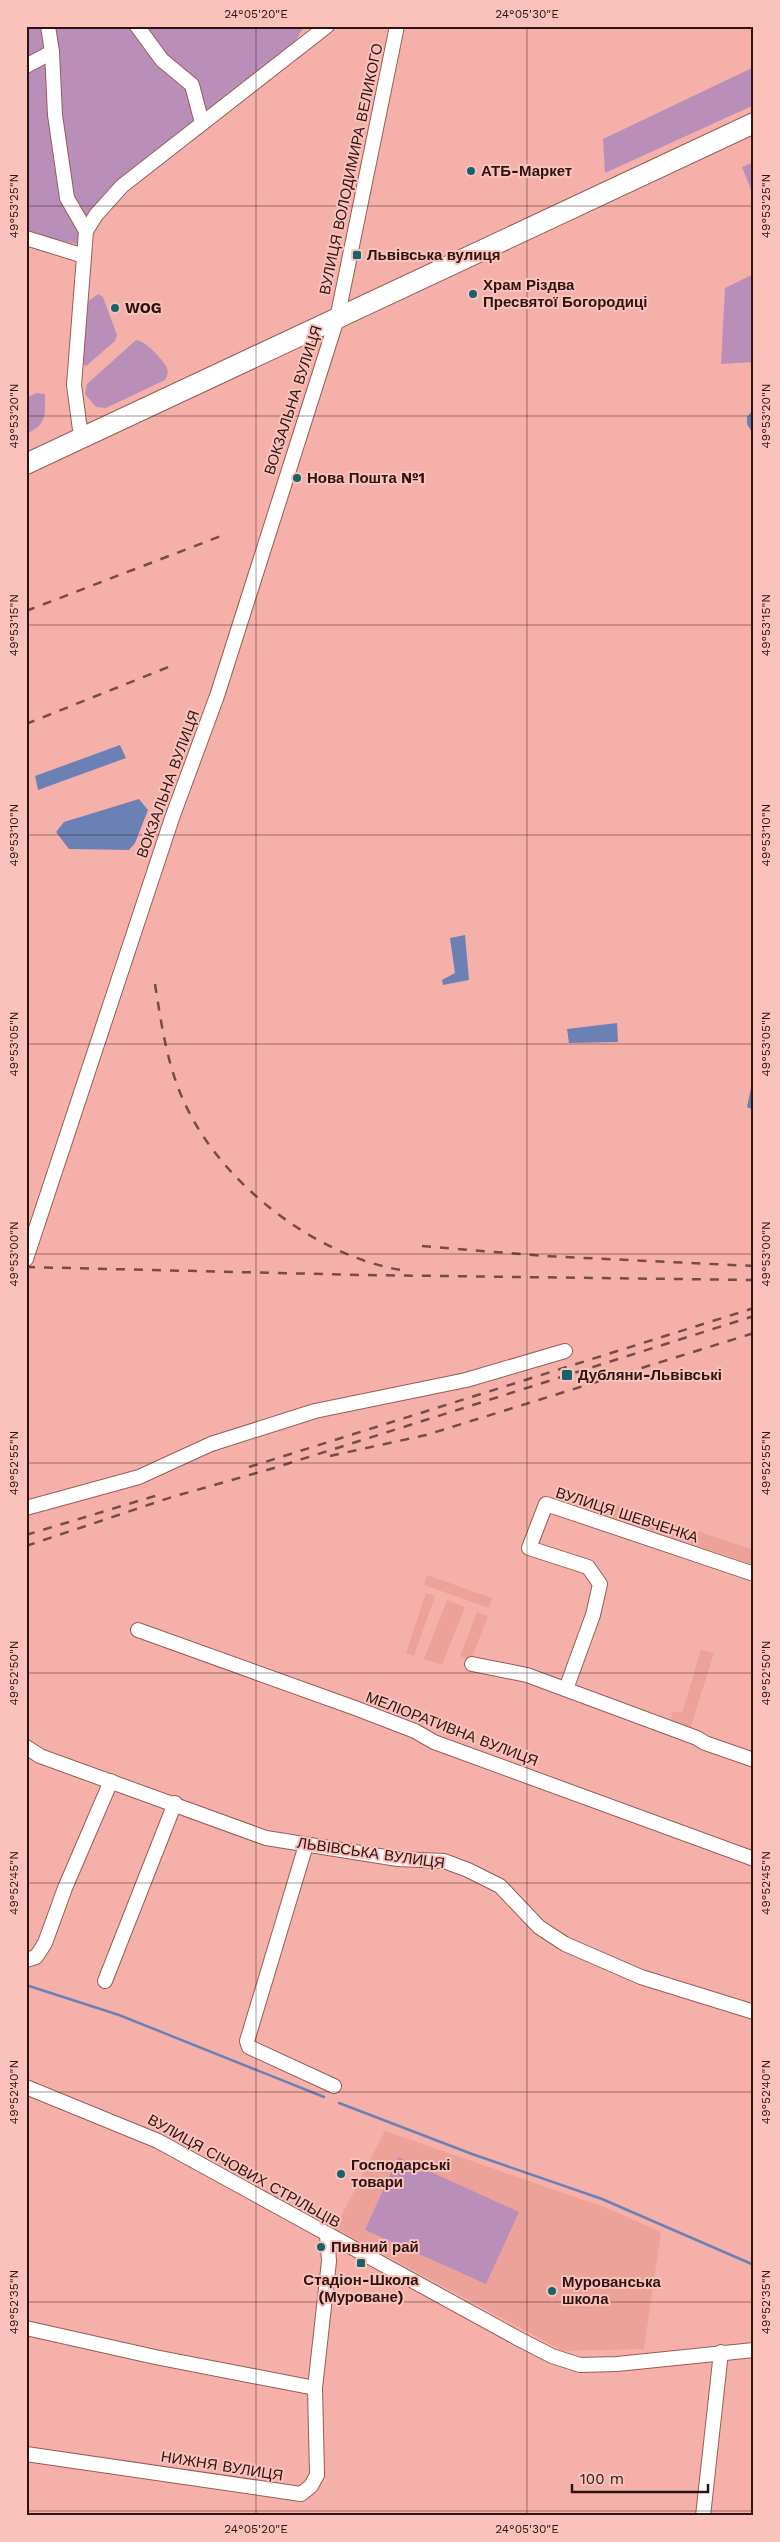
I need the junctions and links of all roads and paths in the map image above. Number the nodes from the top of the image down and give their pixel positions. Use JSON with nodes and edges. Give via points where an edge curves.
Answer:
{"nodes":[{"id":1,"x":48,"y":26,"type":"edge"},
{"id":2,"x":137,"y":26,"type":"edge"},
{"id":3,"x":327,"y":26,"type":"edge"},
{"id":4,"x":397,"y":26,"type":"edge"},
{"id":5,"x":52,"y":52,"type":"junction"},
{"id":6,"x":26,"y":66,"type":"edge"},
{"id":7,"x":202,"y":123,"type":"junction"},
{"id":8,"x":754,"y":123,"type":"edge"},
{"id":9,"x":86,"y":231,"type":"junction"},
{"id":10,"x":26,"y":238,"type":"edge"},
{"id":11,"x":84,"y":256,"type":"junction"},
{"id":12,"x":336,"y":319,"type":"junction"},
{"id":13,"x":81,"y":437,"type":"junction"},
{"id":14,"x":34,"y":460,"type":"edge"},
{"id":15,"x":26,"y":1259,"type":"edge"},
{"id":16,"x":566,"y":1351,"type":"dead end"},
{"id":17,"x":26,"y":1508,"type":"edge"},
{"id":18,"x":754,"y":1574,"type":"edge"},
{"id":19,"x":138,"y":1630,"type":"dead end"},
{"id":20,"x":472,"y":1664,"type":"dead end"},
{"id":21,"x":566,"y":1689,"type":"junction"},
{"id":22,"x":26,"y":1747,"type":"edge"},
{"id":23,"x":754,"y":1760,"type":"edge"},
{"id":24,"x":111,"y":1781,"type":"junction"},
{"id":25,"x":175,"y":1803,"type":"junction"},
{"id":26,"x":306,"y":1845,"type":"junction"},
{"id":27,"x":754,"y":1859,"type":"edge"},
{"id":28,"x":26,"y":1960,"type":"edge"},
{"id":29,"x":105,"y":1981,"type":"dead end"},
{"id":30,"x":754,"y":2012,"type":"edge"},
{"id":31,"x":334,"y":2086,"type":"dead end"},
{"id":32,"x":26,"y":2087,"type":"edge"},
{"id":33,"x":327,"y":2236,"type":"junction"},
{"id":34,"x":26,"y":2328,"type":"edge"},
{"id":35,"x":754,"y":2350,"type":"edge"},
{"id":36,"x":722,"y":2352,"type":"junction"},
{"id":37,"x":315,"y":2388,"type":"junction"},
{"id":38,"x":26,"y":2454,"type":"edge"},
{"id":39,"x":704,"y":2516,"type":"edge"}],
"edges":[{"from":1,"to":5,"type":"street"},
{"from":2,"to":7,"type":"street","via":[[162,60],[192,85]]},
{"from":3,"to":7,"type":"street"},
{"from":4,"to":12,"type":"street","name":"ВУЛИЦЯ ВОЛОДИМИРА ВЕЛИКОГО"},
{"from":5,"to":6,"type":"street"},
{"from":5,"to":9,"type":"street","via":[[55,115],[67,198]]},
{"from":7,"to":9,"type":"street","via":[[122,186]]},
{"from":8,"to":12,"type":"highway"},
{"from":9,"to":11,"type":"street"},
{"from":10,"to":11,"type":"street"},
{"from":11,"to":13,"type":"street","via":[[74,385]]},
{"from":12,"to":13,"type":"highway"},
{"from":12,"to":15,"type":"street","name":"ВОКЗАЛЬНА ВУЛИЦЯ","via":[[217,696],[166,836]]},
{"from":13,"to":14,"type":"highway"},
{"from":16,"to":17,"type":"street","via":[[466,1380],[315,1411],[210,1444],[139,1477]]},
{"from":18,"to":21,"type":"street","name":"ВУЛИЦЯ ШЕВЧЕНКА","via":[[546,1504],[529,1548],[588,1567],[600,1584],[593,1615]]},
{"from":19,"to":27,"type":"street","name":"МЕЛІОРАТИВНА ВУЛИЦЯ","via":[[355,1708],[434,1742]]},
{"from":20,"to":21,"type":"street","via":[[527,1676]]},
{"from":21,"to":23,"type":"street"},
{"from":22,"to":24,"type":"street","name":"ЛЬВІВСЬКА ВУЛИЦЯ","via":[[40,1756]]},
{"from":24,"to":25,"type":"street","name":"ЛЬВІВСЬКА ВУЛИЦЯ"},
{"from":24,"to":28,"type":"street","via":[[45,1943],[36,1958]]},
{"from":25,"to":26,"type":"street","name":"ЛЬВІВСЬКА ВУЛИЦЯ","via":[[242,1831]]},
{"from":25,"to":29,"type":"street"},
{"from":26,"to":30,"type":"street","name":"ЛЬВІВСЬКА ВУЛИЦЯ","via":[[444,1861],[474,1872],[500,1886],[539,1927],[565,1944],[641,1977]]},
{"from":26,"to":31,"type":"street","via":[[247,2041],[249,2047]]},
{"from":32,"to":33,"type":"street","name":"ВУЛИЦЯ СІЧОВИХ СТРІЛЬЦІВ","via":[[158,2141]]},
{"from":33,"to":36,"type":"street","name":"ВУЛИЦЯ СІЧОВИХ СТРІЛЬЦІВ","via":[[567,2362],[617,2364]]},
{"from":33,"to":37,"type":"street","via":[[329,2261]]},
{"from":34,"to":37,"type":"street"},
{"from":35,"to":36,"type":"street","name":"ВУЛИЦЯ СІЧОВИХ СТРІЛЬЦІВ"},
{"from":36,"to":39,"type":"street"},
{"from":37,"to":38,"type":"street","name":"НИЖНЯ ВУЛИЦЯ","via":[[317,2475],[301,2494]]}]}
